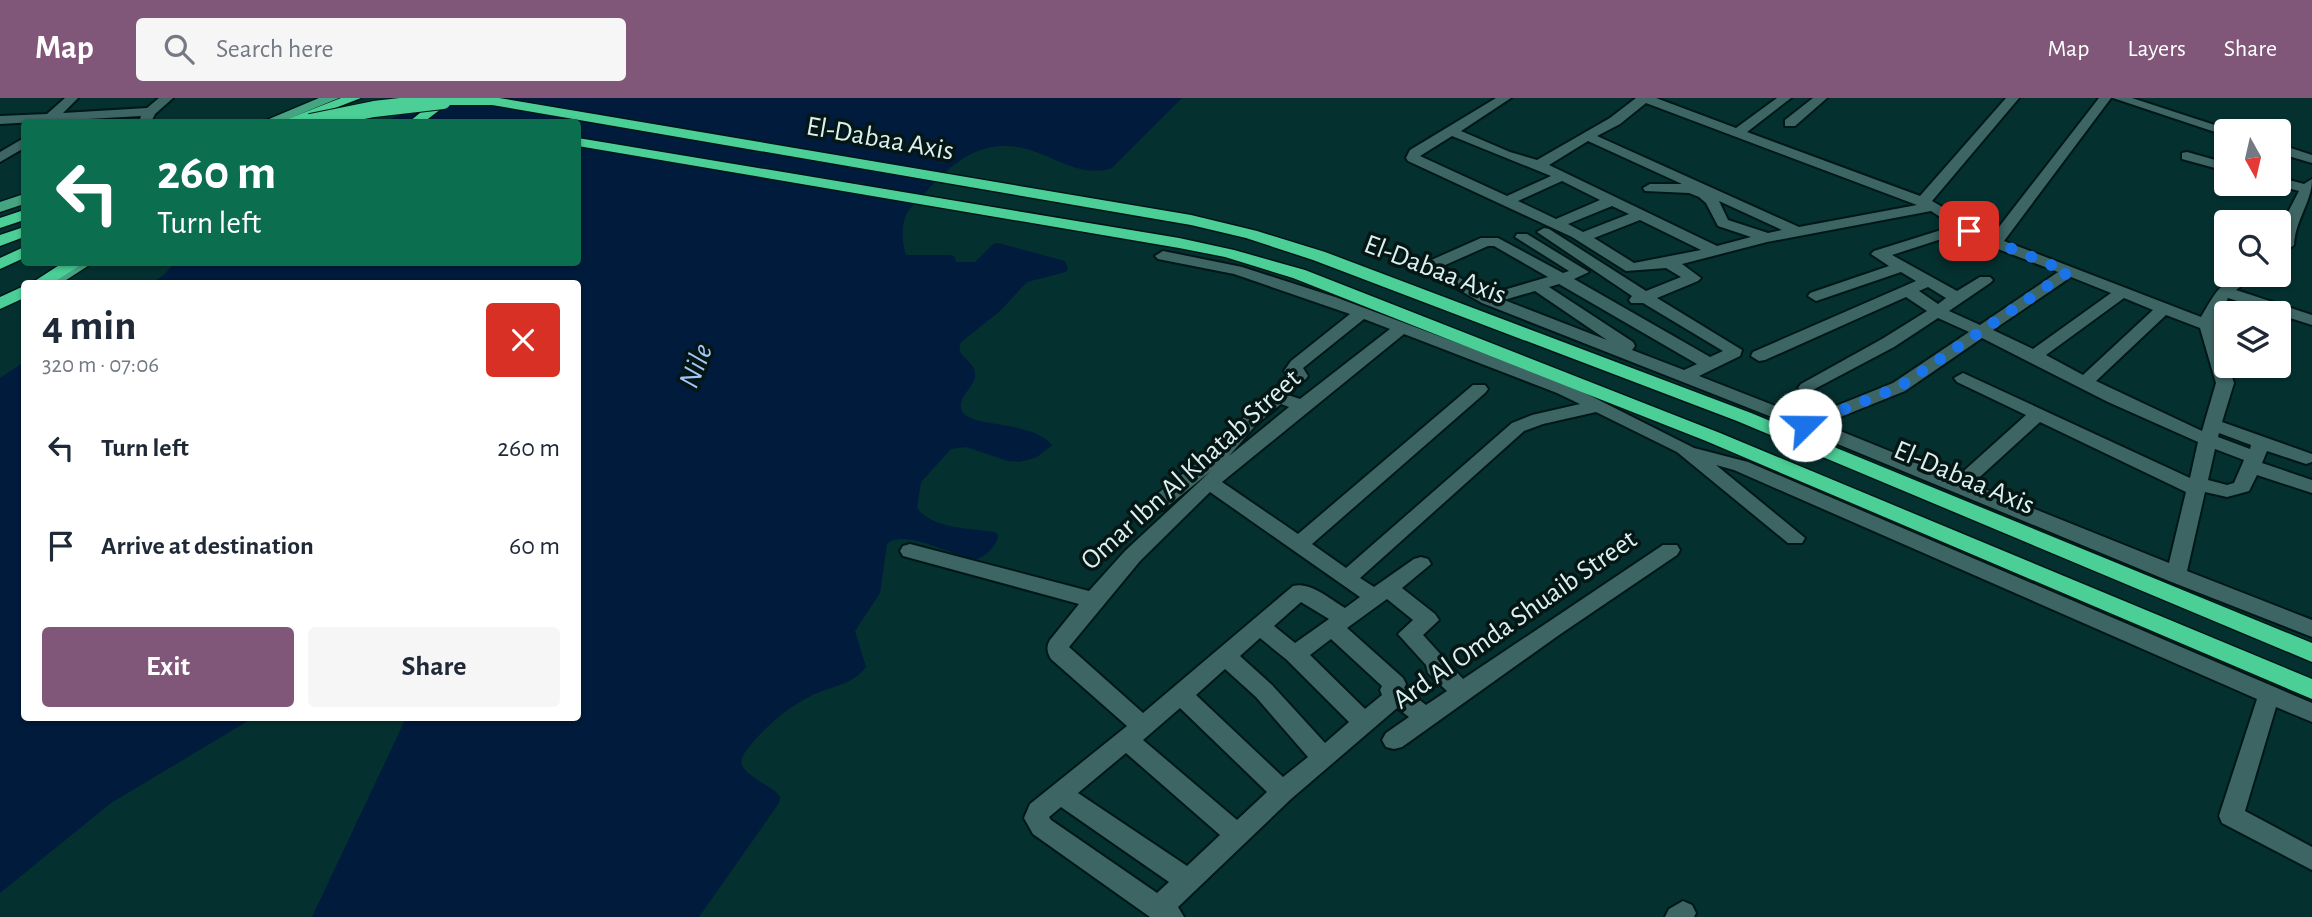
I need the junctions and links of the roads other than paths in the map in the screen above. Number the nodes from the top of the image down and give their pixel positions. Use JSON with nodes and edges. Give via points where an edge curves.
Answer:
{"nodes":[{"id":1,"x":72,"y":98,"type":"edge"},
{"id":2,"x":167,"y":98,"type":"edge"},
{"id":3,"x":317,"y":98,"type":"edge"},
{"id":4,"x":332,"y":98,"type":"edge"},
{"id":5,"x":354,"y":98,"type":"edge"},
{"id":6,"x":365,"y":98,"type":"edge"},
{"id":7,"x":398,"y":98,"type":"edge"},
{"id":8,"x":1505,"y":98,"type":"edge"},
{"id":9,"x":1644,"y":98,"type":"edge"},
{"id":10,"x":1785,"y":98,"type":"edge"},
{"id":11,"x":1821,"y":98,"type":"edge"},
{"id":12,"x":2013,"y":98,"type":"edge"},
{"id":13,"x":2105,"y":98,"type":"edge"},
{"id":14,"x":2119,"y":98,"type":"edge"},
{"id":15,"x":484,"y":99,"type":"edge"},
{"id":16,"x":443,"y":101,"type":"junction"},
{"id":17,"x":2158,"y":103,"type":"edge"},
{"id":18,"x":148,"y":117,"type":"edge"},
{"id":19,"x":305,"y":118,"type":"edge"},
{"id":20,"x":49,"y":119,"type":"edge"},
{"id":21,"x":295,"y":119,"type":"edge"},
{"id":22,"x":343,"y":119,"type":"edge"},
{"id":23,"x":360,"y":119,"type":"edge"},
{"id":24,"x":420,"y":119,"type":"edge"},
{"id":25,"x":0,"y":120,"type":"edge"},
{"id":26,"x":21,"y":120,"type":"edge"},
{"id":27,"x":1790,"y":123,"type":"dead end"},
{"id":28,"x":2214,"y":126,"type":"edge"},
{"id":29,"x":1451,"y":131,"type":"junction"},
{"id":30,"x":1737,"y":133,"type":"junction"},
{"id":31,"x":1587,"y":136,"type":"junction"},
{"id":32,"x":581,"y":143,"type":"edge"},
{"id":33,"x":21,"y":144,"type":"edge"},
{"id":34,"x":2291,"y":152,"type":"edge"},
{"id":35,"x":2187,"y":156,"type":"dead end"},
{"id":36,"x":0,"y":158,"type":"edge"},
{"id":37,"x":2312,"y":159,"type":"edge"},
{"id":38,"x":2214,"y":164,"type":"edge"},
{"id":39,"x":1539,"y":165,"type":"junction"},
{"id":40,"x":1562,"y":176,"type":"junction"},
{"id":41,"x":2291,"y":183,"type":"edge"},
{"id":42,"x":2310,"y":186,"type":"edge"},
{"id":43,"x":1650,"y":188,"type":"dead end"},
{"id":44,"x":21,"y":200,"type":"edge"},
{"id":45,"x":1508,"y":201,"type":"junction"},
{"id":46,"x":1611,"y":201,"type":"junction"},
{"id":47,"x":1928,"y":204,"type":"junction"},
{"id":48,"x":0,"y":206,"type":"edge"},
{"id":49,"x":2305,"y":207,"type":"edge"},
{"id":50,"x":21,"y":209,"type":"edge"},
{"id":51,"x":0,"y":215,"type":"edge"},
{"id":52,"x":1640,"y":215,"type":"junction"},
{"id":53,"x":21,"y":216,"type":"edge"},
{"id":54,"x":0,"y":223,"type":"edge"},
{"id":55,"x":21,"y":225,"type":"edge"},
{"id":56,"x":2291,"y":226,"type":"edge"},
{"id":57,"x":1964,"y":227,"type":"junction"},
{"id":58,"x":1550,"y":228,"type":"junction"},
{"id":59,"x":1798,"y":232,"type":"junction"},
{"id":60,"x":0,"y":233,"type":"edge"},
{"id":61,"x":21,"y":233,"type":"edge"},
{"id":62,"x":1522,"y":237,"type":"dead end"},
{"id":63,"x":1583,"y":237,"type":"junction"},
{"id":64,"x":1766,"y":238,"type":"junction"},
{"id":65,"x":0,"y":242,"type":"edge"},
{"id":66,"x":1994,"y":243,"type":"junction"},
{"id":67,"x":1713,"y":250,"type":"junction"},
{"id":68,"x":21,"y":254,"type":"edge"},
{"id":69,"x":1163,"y":256,"type":"dead end"},
{"id":70,"x":1616,"y":259,"type":"junction"},
{"id":71,"x":1668,"y":263,"type":"junction"},
{"id":72,"x":0,"y":264,"type":"edge"},
{"id":73,"x":73,"y":266,"type":"edge"},
{"id":74,"x":74,"y":266,"type":"edge"},
{"id":75,"x":75,"y":266,"type":"edge"},
{"id":76,"x":1598,"y":266,"type":"junction"},
{"id":77,"x":1901,"y":267,"type":"junction"},
{"id":78,"x":2068,"y":272,"type":"junction"},
{"id":79,"x":1572,"y":275,"type":"junction"},
{"id":80,"x":40,"y":280,"type":"edge"},
{"id":81,"x":46,"y":280,"type":"edge"},
{"id":82,"x":53,"y":280,"type":"edge"},
{"id":83,"x":1985,"y":280,"type":"dead end"},
{"id":84,"x":1927,"y":282,"type":"junction"},
{"id":85,"x":1539,"y":287,"type":"junction"},
{"id":86,"x":2230,"y":287,"type":"edge"},
{"id":87,"x":1907,"y":291,"type":"junction"},
{"id":88,"x":2224,"y":291,"type":"junction"},
{"id":89,"x":21,"y":292,"type":"edge"},
{"id":90,"x":2123,"y":292,"type":"junction"},
{"id":91,"x":21,"y":293,"type":"edge"},
{"id":92,"x":1816,"y":296,"type":"dead end"},
{"id":93,"x":0,"y":297,"type":"edge"},
{"id":94,"x":1644,"y":297,"type":"junction"},
{"id":95,"x":1958,"y":298,"type":"junction"},
{"id":96,"x":1488,"y":300,"type":"junction"},
{"id":97,"x":0,"y":306,"type":"edge"},
{"id":98,"x":2165,"y":307,"type":"junction"},
{"id":99,"x":1617,"y":308,"type":"junction"},
{"id":100,"x":1938,"y":310,"type":"junction"},
{"id":101,"x":1362,"y":312,"type":"junction"},
{"id":102,"x":2312,"y":320,"type":"edge"},
{"id":103,"x":2207,"y":325,"type":"junction"},
{"id":104,"x":1402,"y":327,"type":"junction"},
{"id":105,"x":1981,"y":331,"type":"junction"},
{"id":106,"x":1759,"y":356,"type":"dead end"},
{"id":107,"x":2034,"y":356,"type":"junction"},
{"id":108,"x":1647,"y":361,"type":"junction"},
{"id":109,"x":1710,"y":364,"type":"junction"},
{"id":110,"x":1686,"y":375,"type":"junction"},
{"id":111,"x":1299,"y":376,"type":"dead end"},
{"id":112,"x":1964,"y":378,"type":"dead end"},
{"id":113,"x":2085,"y":382,"type":"junction"},
{"id":114,"x":1807,"y":388,"type":"dead end"},
{"id":115,"x":1479,"y":389,"type":"dead end"},
{"id":116,"x":1302,"y":406,"type":"junction"},
{"id":117,"x":1598,"y":406,"type":"junction"},
{"id":118,"x":2039,"y":413,"type":"junction"},
{"id":119,"x":1805,"y":425,"type":"junction"},
{"id":120,"x":2210,"y":432,"type":"junction"},
{"id":121,"x":1683,"y":449,"type":"junction"},
{"id":122,"x":2257,"y":456,"type":"junction"},
{"id":123,"x":2306,"y":458,"type":"dead end"},
{"id":124,"x":1210,"y":482,"type":"junction"},
{"id":125,"x":1956,"y":487,"type":"junction"},
{"id":126,"x":2198,"y":487,"type":"junction"},
{"id":127,"x":2312,"y":487,"type":"edge"},
{"id":128,"x":1156,"y":505,"type":"dead end"},
{"id":129,"x":1795,"y":538,"type":"dead end"},
{"id":130,"x":1298,"y":545,"type":"junction"},
{"id":131,"x":1670,"y":550,"type":"dead end"},
{"id":132,"x":910,"y":551,"type":"dead end"},
{"id":133,"x":1421,"y":564,"type":"dead end"},
{"id":134,"x":2176,"y":576,"type":"junction"},
{"id":135,"x":1346,"y":579,"type":"junction"},
{"id":136,"x":1381,"y":592,"type":"junction"},
{"id":137,"x":1090,"y":599,"type":"junction"},
{"id":138,"x":1339,"y":622,"type":"junction"},
{"id":139,"x":1259,"y":626,"type":"junction"},
{"id":140,"x":2312,"y":629,"type":"edge"},
{"id":141,"x":1295,"y":653,"type":"junction"},
{"id":142,"x":2312,"y":653,"type":"edge"},
{"id":143,"x":1225,"y":656,"type":"junction"},
{"id":144,"x":2312,"y":689,"type":"edge"},
{"id":145,"x":1462,"y":692,"type":"junction"},
{"id":146,"x":1181,"y":695,"type":"junction"},
{"id":147,"x":1398,"y":695,"type":"junction"},
{"id":148,"x":2269,"y":695,"type":"junction"},
{"id":149,"x":2312,"y":713,"type":"edge"},
{"id":150,"x":1426,"y":718,"type":"junction"},
{"id":151,"x":1364,"y":722,"type":"junction"},
{"id":152,"x":1134,"y":732,"type":"junction"},
{"id":153,"x":1394,"y":740,"type":"dead end"},
{"id":154,"x":1323,"y":757,"type":"junction"},
{"id":155,"x":1283,"y":792,"type":"junction"},
{"id":156,"x":1060,"y":794,"type":"junction"},
{"id":157,"x":1237,"y":835,"type":"junction"},
{"id":158,"x":2311,"y":852,"type":"edge"},
{"id":159,"x":1187,"y":880,"type":"junction"},
{"id":160,"x":1165,"y":912,"type":"edge"}],
"edges":[{"from":1,"to":20,"type":"street"},
{"from":2,"to":18,"type":"street"},
{"from":3,"to":19,"type":"main road"},
{"from":4,"to":19,"type":"main road"},
{"from":5,"to":21,"type":"highway"},
{"from":6,"to":19,"type":"highway"},
{"from":7,"to":16,"type":"main road","bridge":true},
{"from":7,"to":22,"type":"highway"},
{"from":7,"to":23,"type":"main road"},
{"from":8,"to":29,"type":"street"},
{"from":9,"to":30,"type":"street"},
{"from":9,"to":31,"type":"street"},
{"from":10,"to":30,"type":"street"},
{"from":11,"to":27,"type":"street"},
{"from":12,"to":47,"type":"street"},
{"from":13,"to":66,"type":"street"},
{"from":14,"to":17,"type":"street"},
{"from":15,"to":16,"type":"highway","name":"El-Dabaa Axis"},
{"from":15,"to":142,"type":"highway","name":"El-Dabaa Axis","via":[[1191,220],[1286,244],[1744,417]]},
{"from":16,"to":19,"type":"highway","bridge":true},
{"from":16,"to":24,"type":"highway"},
{"from":17,"to":28,"type":"street"},
{"from":18,"to":20,"type":"street"},
{"from":25,"to":26,"type":"street"},
{"from":29,"to":39,"type":"street"},
{"from":29,"to":45,"type":"street","via":[[1413,158]]},
{"from":30,"to":47,"type":"street"},
{"from":31,"to":39,"type":"street"},
{"from":31,"to":59,"type":"street"},
{"from":32,"to":144,"type":"highway","name":"El-Dabaa Axis","via":[[1179,243],[1277,267],[1713,437]]},
{"from":33,"to":36,"type":"street"},
{"from":34,"to":37,"type":"street"},
{"from":35,"to":38,"type":"street"},
{"from":39,"to":40,"type":"street"},
{"from":40,"to":45,"type":"street"},
{"from":40,"to":46,"type":"street"},
{"from":41,"to":42,"type":"street"},
{"from":42,"to":49,"type":"street"},
{"from":43,"to":64,"type":"street","via":[[1700,191],[1711,200],[1723,223]]},
{"from":44,"to":48,"type":"main road"},
{"from":45,"to":58,"type":"street"},
{"from":46,"to":52,"type":"street"},
{"from":46,"to":58,"type":"street"},
{"from":47,"to":57,"type":"street"},
{"from":47,"to":59,"type":"street"},
{"from":49,"to":56,"type":"street"},
{"from":50,"to":51,"type":"highway"},
{"from":52,"to":63,"type":"street"},
{"from":52,"to":67,"type":"street"},
{"from":53,"to":54,"type":"highway"},
{"from":55,"to":60,"type":"highway"},
{"from":57,"to":66,"type":"street"},
{"from":57,"to":77,"type":"street","via":[[1880,252]]},
{"from":58,"to":63,"type":"street"},
{"from":58,"to":76,"type":"street"},
{"from":59,"to":64,"type":"street"},
{"from":61,"to":65,"type":"highway"},
{"from":62,"to":79,"type":"street"},
{"from":63,"to":70,"type":"street"},
{"from":64,"to":67,"type":"street"},
{"from":66,"to":78,"type":"street"},
{"from":67,"to":71,"type":"street"},
{"from":68,"to":72,"type":"highway"},
{"from":69,"to":101,"type":"street","via":[[1237,270]]},
{"from":70,"to":71,"type":"street","via":[[1636,269]]},
{"from":70,"to":76,"type":"street"},
{"from":71,"to":94,"type":"street","via":[[1693,278]]},
{"from":73,"to":80,"type":"highway"},
{"from":74,"to":81,"type":"highway"},
{"from":75,"to":82,"type":"main road"},
{"from":76,"to":79,"type":"street"},
{"from":76,"to":94,"type":"street"},
{"from":77,"to":84,"type":"street"},
{"from":77,"to":92,"type":"street"},
{"from":78,"to":90,"type":"street"},
{"from":78,"to":105,"type":"street"},
{"from":79,"to":85,"type":"street"},
{"from":79,"to":96,"type":"street","via":[[1492,241],[1434,264],[1446,279]]},
{"from":79,"to":99,"type":"street"},
{"from":83,"to":95,"type":"street"},
{"from":84,"to":87,"type":"street"},
{"from":84,"to":95,"type":"street"},
{"from":85,"to":96,"type":"street"},
{"from":85,"to":108,"type":"street"},
{"from":86,"to":88,"type":"street"},
{"from":87,"to":100,"type":"street"},
{"from":87,"to":106,"type":"street"},
{"from":88,"to":102,"type":"street"},
{"from":88,"to":103,"type":"street"},
{"from":89,"to":93,"type":"highway"},
{"from":90,"to":98,"type":"street"},
{"from":90,"to":107,"type":"street"},
{"from":91,"to":97,"type":"main road"},
{"from":94,"to":99,"type":"street"},
{"from":94,"to":109,"type":"street","via":[[1734,350]]},
{"from":95,"to":100,"type":"street"},
{"from":96,"to":108,"type":"street"},
{"from":98,"to":103,"type":"street"},
{"from":98,"to":113,"type":"street"},
{"from":99,"to":109,"type":"street"},
{"from":100,"to":105,"type":"street"},
{"from":100,"to":114,"type":"street"},
{"from":101,"to":104,"type":"street"},
{"from":101,"to":111,"type":"street","via":[[1297,365],[1293,371]]},
{"from":103,"to":120,"type":"street","via":[[2225,383]]},
{"from":104,"to":116,"type":"street","name":"Omar Ibn Al Khatab Street"},
{"from":104,"to":117,"type":"street"},
{"from":105,"to":107,"type":"street"},
{"from":105,"to":119,"type":"street","via":[[1899,387]]},
{"from":107,"to":113,"type":"street"},
{"from":108,"to":110,"type":"street"},
{"from":109,"to":110,"type":"street"},
{"from":110,"to":119,"type":"street"},
{"from":112,"to":118,"type":"street"},
{"from":113,"to":120,"type":"street","via":[[2114,398]]},
{"from":115,"to":130,"type":"street"},
{"from":116,"to":124,"type":"street","name":"Omar Ibn Al Khatab Street"},
{"from":116,"to":128,"type":"street","via":[[1276,399],[1221,453]]},
{"from":117,"to":121,"type":"street"},
{"from":117,"to":135,"type":"street","via":[[1518,427]]},
{"from":118,"to":125,"type":"street"},
{"from":118,"to":126,"type":"street"},
{"from":119,"to":125,"type":"street"},
{"from":120,"to":122,"type":"street"},
{"from":120,"to":126,"type":"street"},
{"from":121,"to":129,"type":"street"},
{"from":121,"to":148,"type":"street","via":[[1741,466]]},
{"from":122,"to":123,"type":"street"},
{"from":122,"to":126,"type":"street","via":[[2246,483],[2235,490]]},
{"from":122,"to":127,"type":"street"},
{"from":124,"to":130,"type":"street"},
{"from":124,"to":137,"type":"street","name":"Omar Ibn Al Khatab Street"},
{"from":125,"to":134,"type":"street"},
{"from":126,"to":134,"type":"street"},
{"from":130,"to":135,"type":"street"},
{"from":131,"to":145,"type":"street","name":"Ard Al Omda Shuaib Street"},
{"from":132,"to":137,"type":"street"},
{"from":133,"to":136,"type":"street"},
{"from":134,"to":140,"type":"street"},
{"from":135,"to":136,"type":"street"},
{"from":136,"to":138,"type":"street"},
{"from":136,"to":145,"type":"street","via":[[1428,620],[1409,634]]},
{"from":137,"to":152,"type":"street","name":"Omar Ibn Al Khatab Street","via":[[1057,650]]},
{"from":138,"to":139,"type":"street","via":[[1300,591]]},
{"from":138,"to":141,"type":"street"},
{"from":138,"to":147,"type":"street","via":[[1395,684],[1391,690]]},
{"from":139,"to":141,"type":"street"},
{"from":139,"to":143,"type":"street"},
{"from":141,"to":151,"type":"street"},
{"from":143,"to":146,"type":"street"},
{"from":143,"to":154,"type":"street","via":[[1264,691]]},
{"from":145,"to":150,"type":"street","name":"Ard Al Omda Shuaib Street"},
{"from":146,"to":152,"type":"street"},
{"from":146,"to":155,"type":"street"},
{"from":147,"to":150,"type":"street"},
{"from":147,"to":151,"type":"street"},
{"from":148,"to":149,"type":"street"},
{"from":148,"to":158,"type":"street","via":[[2231,814],[2236,821]]},
{"from":150,"to":153,"type":"street","name":"Ard Al Omda Shuaib Street"},
{"from":151,"to":154,"type":"street"},
{"from":152,"to":156,"type":"street"},
{"from":152,"to":157,"type":"street"},
{"from":154,"to":155,"type":"street"},
{"from":155,"to":157,"type":"street"},
{"from":156,"to":159,"type":"street"},
{"from":156,"to":160,"type":"street","via":[[1039,811],[1036,818],[1042,827]]},
{"from":157,"to":159,"type":"street"},
{"from":159,"to":160,"type":"street"}]}
